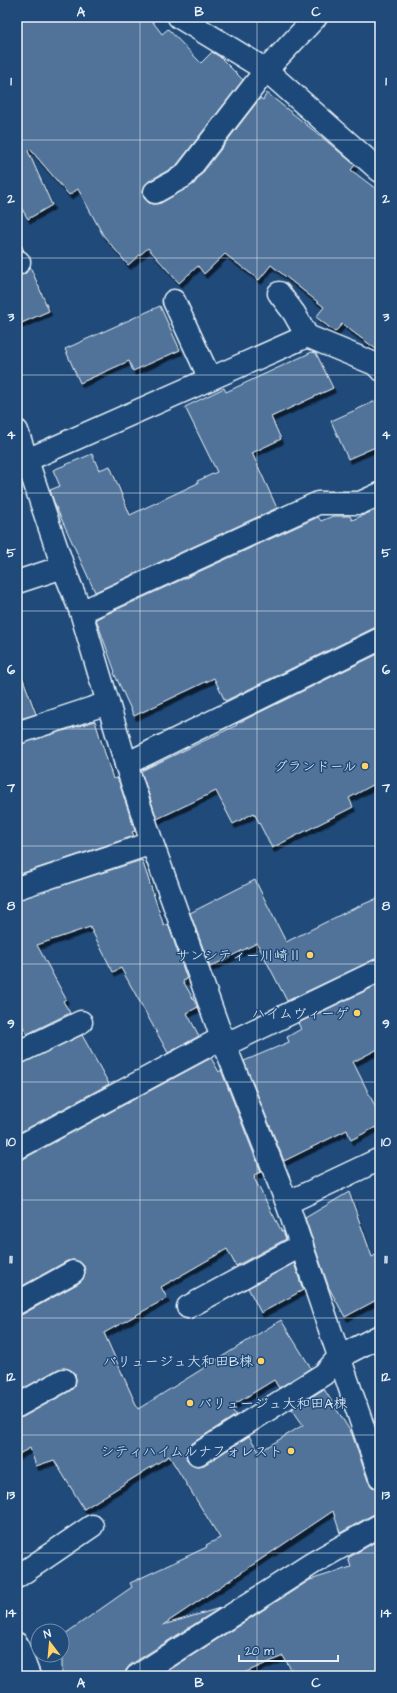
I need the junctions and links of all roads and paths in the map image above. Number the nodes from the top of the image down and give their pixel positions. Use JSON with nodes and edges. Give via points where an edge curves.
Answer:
{"nodes":[{"id":1,"x":179,"y":17,"type":"edge"},
{"id":2,"x":316,"y":17,"type":"edge"},
{"id":3,"x":266,"y":70,"type":"junction"},
{"id":4,"x":380,"y":172,"type":"edge"},
{"id":5,"x":155,"y":192,"type":"dead end"},
{"id":6,"x":279,"y":292,"type":"dead end"},
{"id":7,"x":174,"y":301,"type":"dead end"},
{"id":8,"x":308,"y":336,"type":"junction"},
{"id":9,"x":380,"y":368,"type":"edge"},
{"id":10,"x":210,"y":379,"type":"junction"},
{"id":11,"x":17,"y":431,"type":"edge"},
{"id":12,"x":27,"y":460,"type":"junction"},
{"id":13,"x":380,"y":494,"type":"edge"},
{"id":14,"x":63,"y":567,"type":"junction"},
{"id":15,"x":17,"y":582,"type":"edge"},
{"id":16,"x":81,"y":612,"type":"junction"},
{"id":17,"x":380,"y":639,"type":"edge"},
{"id":18,"x":108,"y":703,"type":"junction"},
{"id":19,"x":17,"y":733,"type":"edge"},
{"id":20,"x":126,"y":764,"type":"junction"},
{"id":21,"x":152,"y":843,"type":"junction"},
{"id":22,"x":17,"y":888,"type":"edge"},
{"id":23,"x":380,"y":970,"type":"edge"},
{"id":24,"x":81,"y":1022,"type":"dead end"},
{"id":25,"x":222,"y":1038,"type":"junction"},
{"id":26,"x":17,"y":1053,"type":"edge"},
{"id":27,"x":17,"y":1148,"type":"edge"},
{"id":28,"x":380,"y":1159,"type":"edge"},
{"id":29,"x":288,"y":1203,"type":"junction"},
{"id":30,"x":302,"y":1245,"type":"junction"},
{"id":31,"x":73,"y":1272,"type":"dead end"},
{"id":32,"x":17,"y":1303,"type":"edge"},
{"id":33,"x":188,"y":1307,"type":"dead end"},
{"id":34,"x":380,"y":1336,"type":"edge"},
{"id":35,"x":339,"y":1357,"type":"junction"},
{"id":36,"x":64,"y":1380,"type":"dead end"},
{"id":37,"x":17,"y":1406,"type":"edge"},
{"id":38,"x":198,"y":1454,"type":"dead end"},
{"id":39,"x":380,"y":1477,"type":"edge"},
{"id":40,"x":380,"y":1525,"type":"edge"},
{"id":41,"x":92,"y":1526,"type":"dead end"},
{"id":42,"x":17,"y":1577,"type":"edge"},
{"id":43,"x":17,"y":1644,"type":"edge"},
{"id":44,"x":29,"y":1676,"type":"edge"},
{"id":45,"x":137,"y":1676,"type":"edge"}],
"edges":[{"from":1,"to":3,"type":"street"},
{"from":2,"to":3,"type":"street"},
{"from":3,"to":4,"type":"street"},
{"from":3,"to":5,"type":"street","via":[[184,176]]},
{"from":6,"to":8,"type":"street"},
{"from":7,"to":10,"type":"street"},
{"from":8,"to":9,"type":"street"},
{"from":8,"to":10,"type":"street"},
{"from":10,"to":12,"type":"street"},
{"from":11,"to":12,"type":"street"},
{"from":12,"to":14,"type":"street"},
{"from":13,"to":16,"type":"street","via":[[360,503],[318,502]]},
{"from":14,"to":15,"type":"street"},
{"from":14,"to":16,"type":"street"},
{"from":16,"to":18,"type":"street"},
{"from":17,"to":20,"type":"street"},
{"from":18,"to":19,"type":"street"},
{"from":18,"to":20,"type":"street"},
{"from":20,"to":21,"type":"street"},
{"from":21,"to":22,"type":"street"},
{"from":21,"to":25,"type":"street"},
{"from":23,"to":25,"type":"street","via":[[235,1040]]},
{"from":24,"to":26,"type":"street"},
{"from":25,"to":27,"type":"street"},
{"from":25,"to":29,"type":"street"},
{"from":28,"to":29,"type":"street"},
{"from":29,"to":30,"type":"street"},
{"from":30,"to":33,"type":"street"},
{"from":30,"to":35,"type":"street"},
{"from":31,"to":32,"type":"street"},
{"from":34,"to":35,"type":"street"},
{"from":35,"to":38,"type":"street","via":[[324,1374]]},
{"from":35,"to":39,"type":"street"},
{"from":36,"to":37,"type":"street"},
{"from":40,"to":45,"type":"street","via":[[313,1563]]},
{"from":41,"to":42,"type":"street"},
{"from":43,"to":44,"type":"street"}]}
